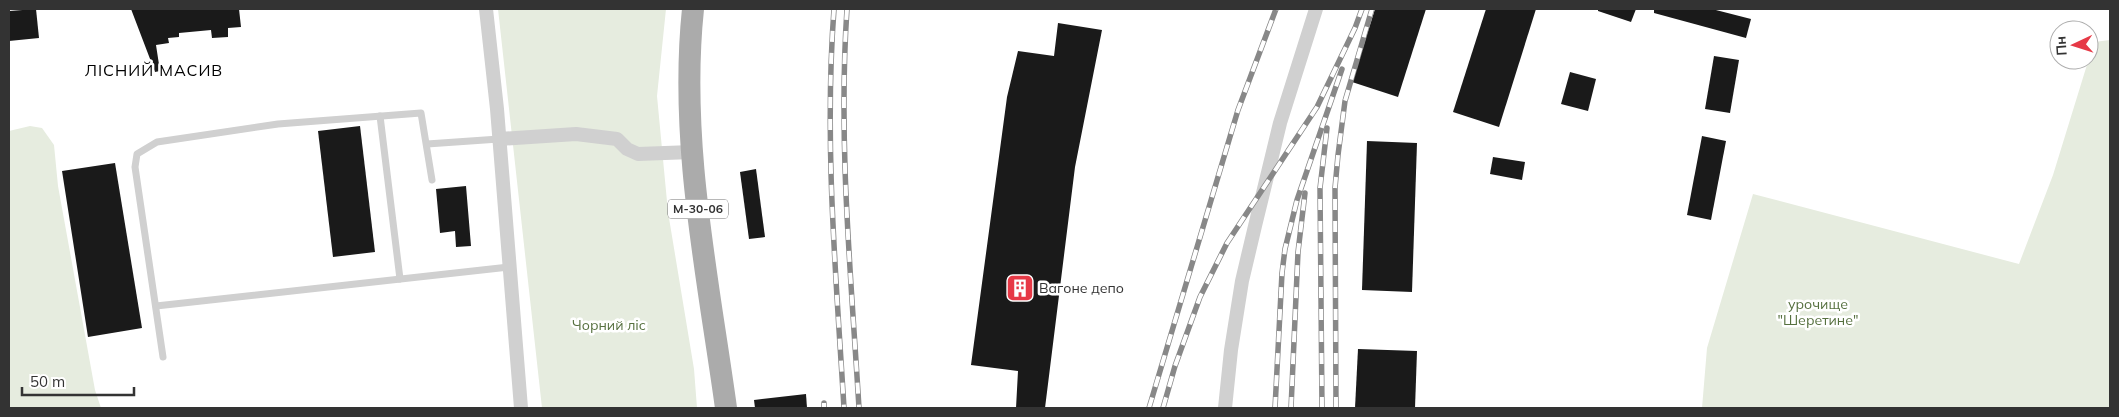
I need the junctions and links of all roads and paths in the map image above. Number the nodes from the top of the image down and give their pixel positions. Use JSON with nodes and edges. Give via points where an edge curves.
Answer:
{"nodes":[{"id":1,"x":486,"y":9,"type":"edge"},
{"id":2,"x":693,"y":9,"type":"edge"},
{"id":3,"x":1316,"y":9,"type":"edge"},
{"id":4,"x":380,"y":116,"type":"junction"},
{"id":5,"x":499,"y":139,"type":"junction"},
{"id":6,"x":427,"y":144,"type":"junction"},
{"id":7,"x":692,"y":152,"type":"junction"},
{"id":8,"x":432,"y":180,"type":"dead end"},
{"id":9,"x":509,"y":267,"type":"junction"},
{"id":10,"x":400,"y":279,"type":"junction"},
{"id":11,"x":156,"y":306,"type":"junction"},
{"id":12,"x":163,"y":357,"type":"dead end"},
{"id":13,"x":521,"y":408,"type":"edge"},
{"id":14,"x":726,"y":408,"type":"edge"},
{"id":15,"x":1225,"y":408,"type":"edge"}],
"edges":[{"from":1,"to":5,"type":"street"},
{"from":2,"to":7,"type":"main road","number":"М-30-06","via":[[689,62]]},
{"from":3,"to":15,"type":"street","via":[[1280,123],[1242,281]]},
{"from":4,"to":6,"type":"lane","via":[[421,113]]},
{"from":4,"to":10,"type":"lane"},
{"from":4,"to":11,"type":"lane","via":[[278,124],[157,142],[137,154],[135,167]]},
{"from":5,"to":6,"type":"lane"},
{"from":5,"to":7,"type":"street","via":[[576,134],[617,139],[638,154]]},
{"from":5,"to":9,"type":"street"},
{"from":6,"to":8,"type":"lane"},
{"from":7,"to":14,"type":"main road","number":"М-30-06"},
{"from":9,"to":10,"type":"lane"},
{"from":9,"to":13,"type":"street"},
{"from":10,"to":11,"type":"lane"},
{"from":11,"to":12,"type":"lane"}]}
